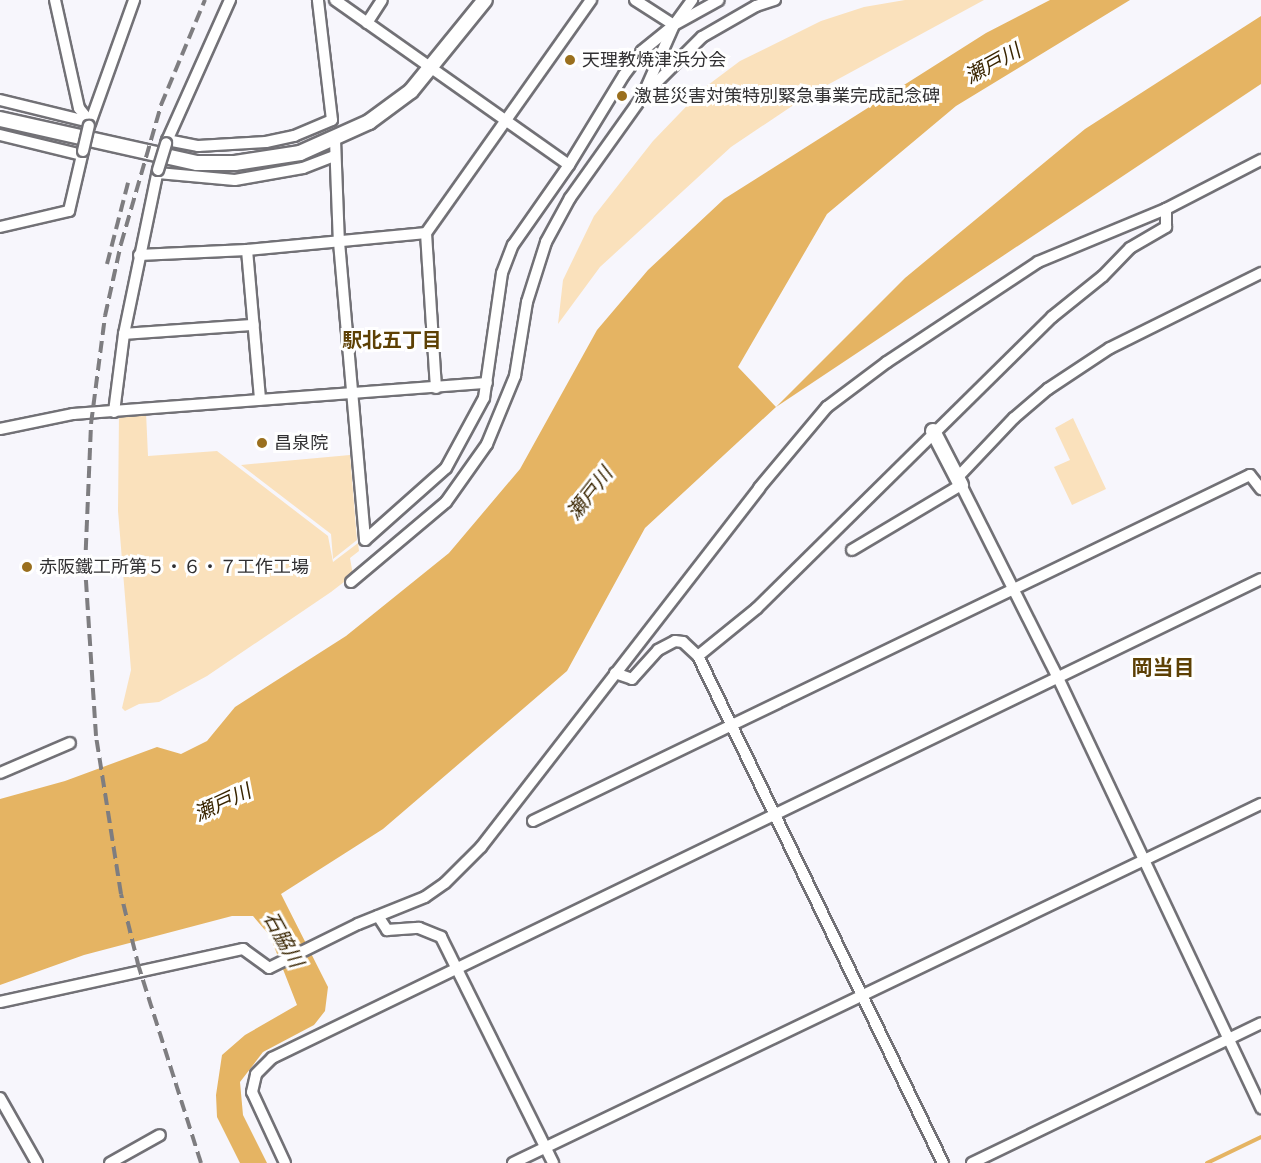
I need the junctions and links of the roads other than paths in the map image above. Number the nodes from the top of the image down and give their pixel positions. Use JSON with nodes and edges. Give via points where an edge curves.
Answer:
{"nodes":[{"id":1,"x":55,"y":0,"type":"edge"},
{"id":2,"x":134,"y":0,"type":"edge"},
{"id":3,"x":230,"y":0,"type":"edge"},
{"id":4,"x":318,"y":0,"type":"edge"},
{"id":5,"x":334,"y":0,"type":"edge"},
{"id":6,"x":382,"y":0,"type":"edge"},
{"id":7,"x":485,"y":0,"type":"edge"},
{"id":8,"x":591,"y":0,"type":"edge"},
{"id":9,"x":635,"y":0,"type":"edge"},
{"id":10,"x":692,"y":0,"type":"edge"},
{"id":11,"x":719,"y":0,"type":"edge"},
{"id":12,"x":775,"y":0,"type":"edge"},
{"id":13,"x":367,"y":23,"type":"junction"},
{"id":14,"x":674,"y":25,"type":"junction"},
{"id":15,"x":434,"y":68,"type":"junction"},
{"id":16,"x":642,"y":98,"type":"junction"},
{"id":17,"x":0,"y":100,"type":"edge"},
{"id":18,"x":0,"y":118,"type":"edge"},
{"id":19,"x":505,"y":123,"type":"junction"},
{"id":20,"x":89,"y":124,"type":"junction"},
{"id":21,"x":0,"y":135,"type":"edge"},
{"id":22,"x":335,"y":140,"type":"junction"},
{"id":23,"x":166,"y":141,"type":"junction"},
{"id":24,"x":83,"y":153,"type":"junction"},
{"id":25,"x":334,"y":156,"type":"junction"},
{"id":26,"x":1261,"y":160,"type":"edge"},
{"id":27,"x":569,"y":165,"type":"junction"},
{"id":28,"x":158,"y":171,"type":"junction"},
{"id":29,"x":1166,"y":209,"type":"junction"},
{"id":30,"x":0,"y":226,"type":"edge"},
{"id":31,"x":426,"y":233,"type":"junction"},
{"id":32,"x":339,"y":242,"type":"junction"},
{"id":33,"x":247,"y":250,"type":"junction"},
{"id":34,"x":139,"y":255,"type":"junction"},
{"id":35,"x":1261,"y":274,"type":"edge"},
{"id":36,"x":254,"y":325,"type":"junction"},
{"id":37,"x":124,"y":334,"type":"junction"},
{"id":38,"x":487,"y":383,"type":"junction"},
{"id":39,"x":436,"y":388,"type":"junction"},
{"id":40,"x":353,"y":392,"type":"junction"},
{"id":41,"x":260,"y":399,"type":"junction"},
{"id":42,"x":114,"y":412,"type":"junction"},
{"id":43,"x":0,"y":429,"type":"edge"},
{"id":44,"x":933,"y":432,"type":"junction"},
{"id":45,"x":959,"y":481,"type":"junction"},
{"id":46,"x":1261,"y":489,"type":"edge"},
{"id":47,"x":852,"y":550,"type":"dead end"},
{"id":48,"x":1261,"y":579,"type":"edge"},
{"id":49,"x":351,"y":582,"type":"dead end"},
{"id":50,"x":1014,"y":591,"type":"junction"},
{"id":51,"x":698,"y":656,"type":"junction"},
{"id":52,"x":615,"y":673,"type":"junction"},
{"id":53,"x":1058,"y":678,"type":"junction"},
{"id":54,"x":731,"y":727,"type":"junction"},
{"id":55,"x":70,"y":743,"type":"dead end"},
{"id":56,"x":0,"y":772,"type":"edge"},
{"id":57,"x":1261,"y":804,"type":"edge"},
{"id":58,"x":774,"y":814,"type":"junction"},
{"id":59,"x":532,"y":821,"type":"dead end"},
{"id":60,"x":1143,"y":860,"type":"junction"},
{"id":61,"x":378,"y":916,"type":"junction"},
{"id":62,"x":457,"y":968,"type":"junction"},
{"id":63,"x":861,"y":995,"type":"junction"},
{"id":64,"x":0,"y":1002,"type":"edge"},
{"id":65,"x":1261,"y":1023,"type":"edge"},
{"id":66,"x":1228,"y":1038,"type":"junction"},
{"id":67,"x":0,"y":1098,"type":"edge"},
{"id":68,"x":1261,"y":1108,"type":"edge"},
{"id":69,"x":160,"y":1134,"type":"dead end"},
{"id":70,"x":545,"y":1148,"type":"junction"},
{"id":71,"x":37,"y":1163,"type":"edge"},
{"id":72,"x":110,"y":1163,"type":"edge"},
{"id":73,"x":285,"y":1163,"type":"edge"},
{"id":74,"x":513,"y":1163,"type":"edge"},
{"id":75,"x":553,"y":1163,"type":"edge"},
{"id":76,"x":943,"y":1163,"type":"edge"},
{"id":77,"x":972,"y":1163,"type":"edge"}],
"edges":[{"from":1,"to":20,"type":"street","via":[[80,108]]},
{"from":2,"to":20,"type":"street"},
{"from":3,"to":23,"type":"street"},
{"from":4,"to":23,"type":"street","via":[[333,120],[266,142],[198,146]]},
{"from":5,"to":13,"type":"street"},
{"from":6,"to":13,"type":"street"},
{"from":7,"to":15,"type":"street"},
{"from":8,"to":19,"type":"street"},
{"from":9,"to":14,"type":"street"},
{"from":10,"to":14,"type":"street"},
{"from":11,"to":14,"type":"street"},
{"from":12,"to":16,"type":"street","via":[[756,6],[702,37]]},
{"from":13,"to":15,"type":"street"},
{"from":14,"to":16,"type":"street"},
{"from":14,"to":27,"type":"street","via":[[642,51]]},
{"from":15,"to":19,"type":"street"},
{"from":15,"to":22,"type":"street","via":[[391,107]]},
{"from":16,"to":49,"type":"street","via":[[570,198],[546,242],[527,302],[515,376],[487,444],[446,502]]},
{"from":17,"to":20,"type":"street"},
{"from":18,"to":22,"type":"street","via":[[197,163],[269,160]]},
{"from":19,"to":27,"type":"street"},
{"from":19,"to":31,"type":"street"},
{"from":20,"to":24,"type":"street","bridge":true},
{"from":21,"to":24,"type":"street"},
{"from":22,"to":25,"type":"street"},
{"from":23,"to":28,"type":"street","bridge":true},
{"from":24,"to":30,"type":"street","via":[[69,211]]},
{"from":25,"to":28,"type":"street","via":[[303,168],[235,180]]},
{"from":25,"to":32,"type":"street"},
{"from":26,"to":29,"type":"street"},
{"from":27,"to":38,"type":"street","via":[[513,245],[502,273]]},
{"from":28,"to":34,"type":"street"},
{"from":29,"to":44,"type":"street","via":[[1166,227],[1130,248]]},
{"from":29,"to":52,"type":"street","via":[[1038,262],[840,396],[789,449]]},
{"from":31,"to":32,"type":"street"},
{"from":31,"to":39,"type":"street"},
{"from":32,"to":33,"type":"street"},
{"from":32,"to":40,"type":"street"},
{"from":33,"to":34,"type":"street"},
{"from":33,"to":36,"type":"street"},
{"from":34,"to":37,"type":"street"},
{"from":35,"to":45,"type":"street","via":[[1110,348],[1048,389],[1014,417]]},
{"from":36,"to":37,"type":"street"},
{"from":36,"to":41,"type":"street"},
{"from":37,"to":42,"type":"street"},
{"from":38,"to":39,"type":"street"},
{"from":38,"to":40,"type":"street","via":[[480,406],[446,468],[365,540]]},
{"from":39,"to":40,"type":"street"},
{"from":40,"to":41,"type":"street"},
{"from":41,"to":42,"type":"street"},
{"from":42,"to":43,"type":"street","via":[[56,416]]},
{"from":44,"to":45,"type":"street"},
{"from":44,"to":51,"type":"street","via":[[757,608]]},
{"from":45,"to":47,"type":"street"},
{"from":45,"to":50,"type":"street"},
{"from":46,"to":50,"type":"street","via":[[1250,475]]},
{"from":48,"to":53,"type":"street"},
{"from":50,"to":53,"type":"street"},
{"from":50,"to":54,"type":"street"},
{"from":51,"to":52,"type":"street","via":[[683,642],[675,641],[658,650],[632,679]]},
{"from":51,"to":54,"type":"street"},
{"from":52,"to":61,"type":"street","via":[[461,868],[425,897]]},
{"from":53,"to":58,"type":"street"},
{"from":53,"to":60,"type":"street"},
{"from":54,"to":58,"type":"street"},
{"from":54,"to":59,"type":"street"},
{"from":55,"to":56,"type":"street"},
{"from":57,"to":60,"type":"street"},
{"from":58,"to":62,"type":"street"},
{"from":58,"to":63,"type":"street"},
{"from":60,"to":63,"type":"street"},
{"from":60,"to":66,"type":"street"},
{"from":61,"to":62,"type":"street","via":[[387,930],[435,932]]},
{"from":61,"to":64,"type":"street","via":[[277,965],[263,966],[243,949]]},
{"from":62,"to":70,"type":"street"},
{"from":62,"to":73,"type":"street","via":[[261,1066],[252,1092]]},
{"from":63,"to":70,"type":"street"},
{"from":63,"to":76,"type":"street"},
{"from":65,"to":66,"type":"street"},
{"from":66,"to":68,"type":"street"},
{"from":66,"to":77,"type":"street"},
{"from":67,"to":71,"type":"street"},
{"from":69,"to":72,"type":"street"},
{"from":70,"to":74,"type":"street"},
{"from":70,"to":75,"type":"street"}]}
